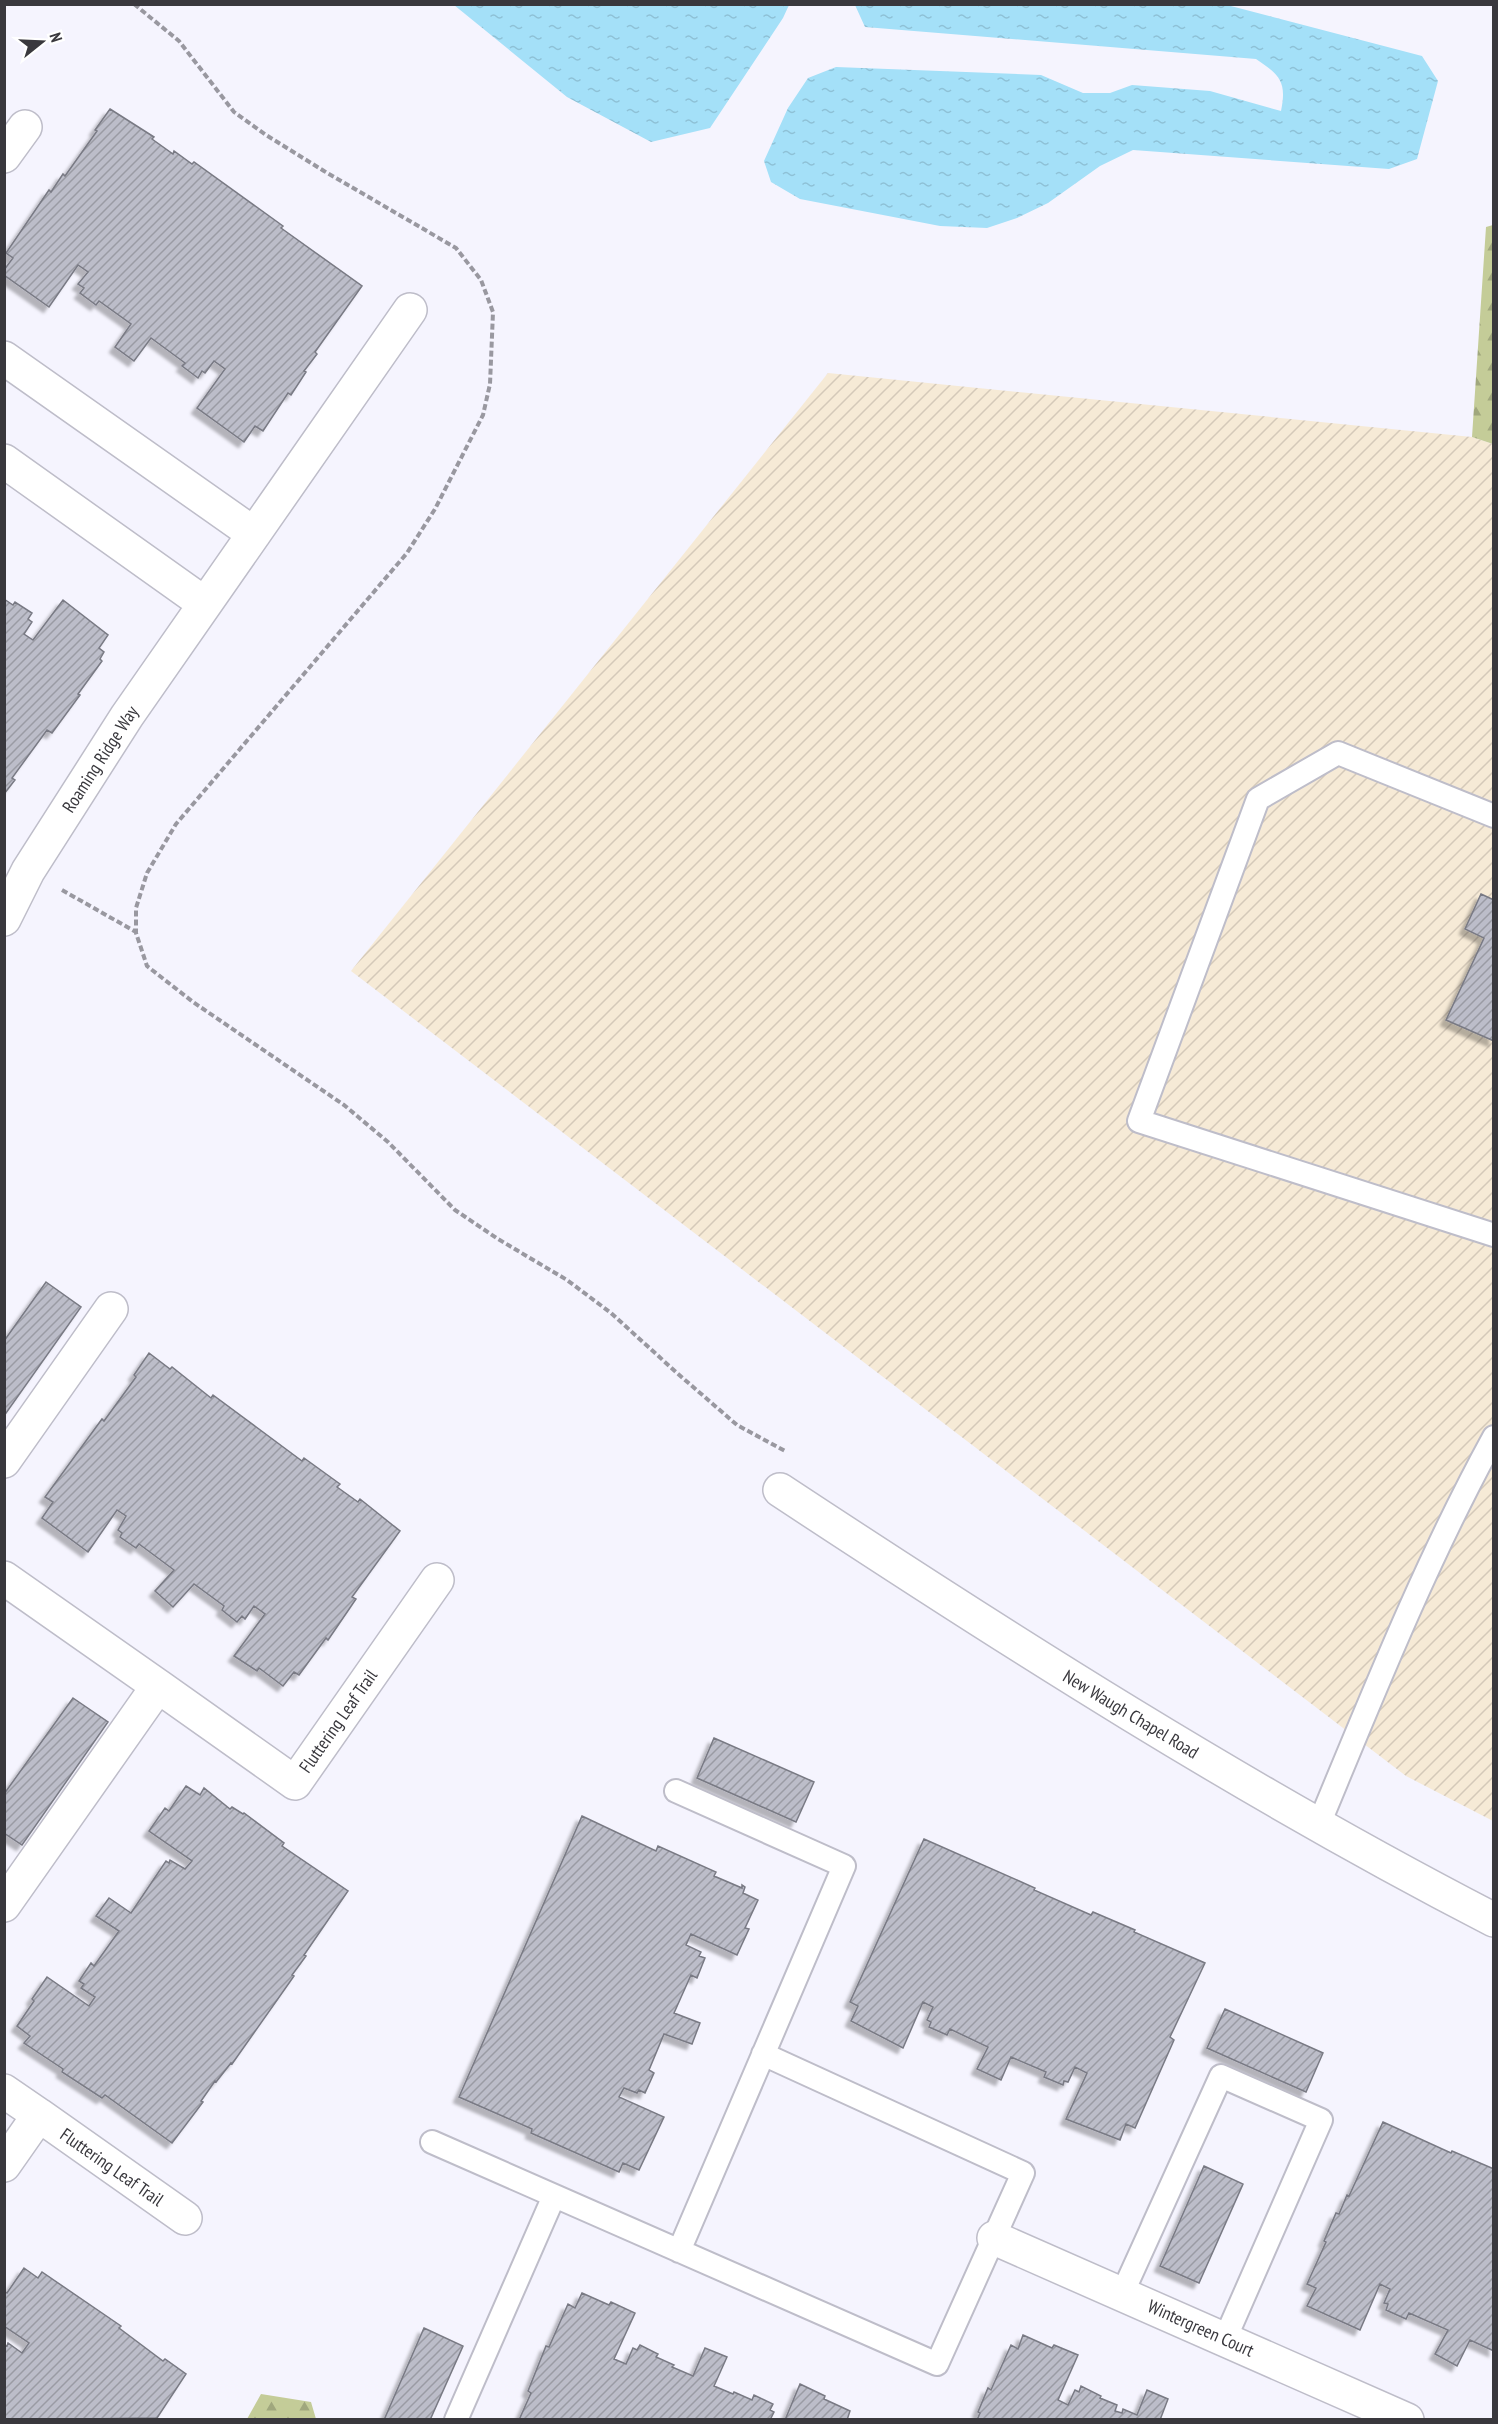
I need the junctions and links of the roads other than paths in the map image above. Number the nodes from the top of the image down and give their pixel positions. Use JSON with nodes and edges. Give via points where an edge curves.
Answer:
{"nodes":[{"id":1,"x":24,"y":127,"type":"dead end"},
{"id":2,"x":4,"y":156,"type":"edge"},
{"id":3,"x":410,"y":310,"type":"dead end"},
{"id":4,"x":4,"y":358,"type":"edge"},
{"id":5,"x":4,"y":461,"type":"edge"},
{"id":6,"x":254,"y":534,"type":"junction"},
{"id":7,"x":205,"y":604,"type":"junction"},
{"id":8,"x":1494,"y":816,"type":"edge"},
{"id":9,"x":4,"y":919,"type":"edge"},
{"id":10,"x":1494,"y":1234,"type":"edge"},
{"id":11,"x":111,"y":1309,"type":"dead end"},
{"id":12,"x":1494,"y":1437,"type":"edge"},
{"id":13,"x":4,"y":1461,"type":"edge"},
{"id":14,"x":780,"y":1490,"type":"dead end"},
{"id":15,"x":4,"y":1578,"type":"edge"},
{"id":16,"x":437,"y":1580,"type":"dead end"},
{"id":17,"x":158,"y":1686,"type":"junction"},
{"id":18,"x":676,"y":1791,"type":"dead end"},
{"id":19,"x":1319,"y":1824,"type":"junction"},
{"id":20,"x":4,"y":1905,"type":"edge"},
{"id":21,"x":1494,"y":1920,"type":"edge"},
{"id":22,"x":763,"y":2054,"type":"junction"},
{"id":23,"x":4,"y":2091,"type":"edge"},
{"id":24,"x":39,"y":2115,"type":"junction"},
{"id":25,"x":432,"y":2142,"type":"dead end"},
{"id":26,"x":4,"y":2165,"type":"edge"},
{"id":27,"x":554,"y":2196,"type":"junction"},
{"id":28,"x":185,"y":2218,"type":"dead end"},
{"id":29,"x":994,"y":2238,"type":"junction"},
{"id":30,"x":679,"y":2251,"type":"junction"},
{"id":31,"x":1122,"y":2294,"type":"junction"},
{"id":32,"x":1225,"y":2339,"type":"junction"},
{"id":33,"x":456,"y":2420,"type":"edge"},
{"id":34,"x":1407,"y":2420,"type":"edge"}],
"edges":[{"from":1,"to":2,"type":"street"},
{"from":3,"to":6,"type":"street","name":"Roaming Ridge Way"},
{"from":4,"to":6,"type":"street"},
{"from":5,"to":7,"type":"street"},
{"from":6,"to":7,"type":"street","name":"Roaming Ridge Way"},
{"from":7,"to":9,"type":"street","name":"Roaming Ridge Way","via":[[127,716],[28,871]]},
{"from":8,"to":10,"type":"lane","via":[[1338,753],[1258,799],[1139,1121]]},
{"from":11,"to":13,"type":"street"},
{"from":12,"to":19,"type":"lane","via":[[1469,1482]]},
{"from":14,"to":19,"type":"street","name":"New Waugh Chapel Road","via":[[958,1608],[1129,1714]]},
{"from":15,"to":17,"type":"street","name":"Fluttering Leaf Trail"},
{"from":16,"to":17,"type":"street","name":"Fluttering Leaf Trail","via":[[295,1783]]},
{"from":17,"to":20,"type":"street"},
{"from":18,"to":22,"type":"lane","via":[[844,1866]]},
{"from":19,"to":21,"type":"street","name":"New Waugh Chapel Road"},
{"from":22,"to":29,"type":"lane","via":[[1023,2173]]},
{"from":22,"to":30,"type":"lane"},
{"from":23,"to":24,"type":"street","name":"Fluttering Leaf Trail"},
{"from":24,"to":26,"type":"street"},
{"from":24,"to":28,"type":"street","name":"Fluttering Leaf Trail"},
{"from":25,"to":27,"type":"lane"},
{"from":27,"to":30,"type":"lane"},
{"from":27,"to":33,"type":"lane"},
{"from":29,"to":30,"type":"lane","via":[[937,2364]]},
{"from":29,"to":31,"type":"street","name":"Wintergreen Court"},
{"from":31,"to":32,"type":"street","name":"Wintergreen Court"},
{"from":31,"to":32,"type":"lane","via":[[1221,2076],[1321,2120]]},
{"from":32,"to":34,"type":"street","name":"Wintergreen Court"}]}
